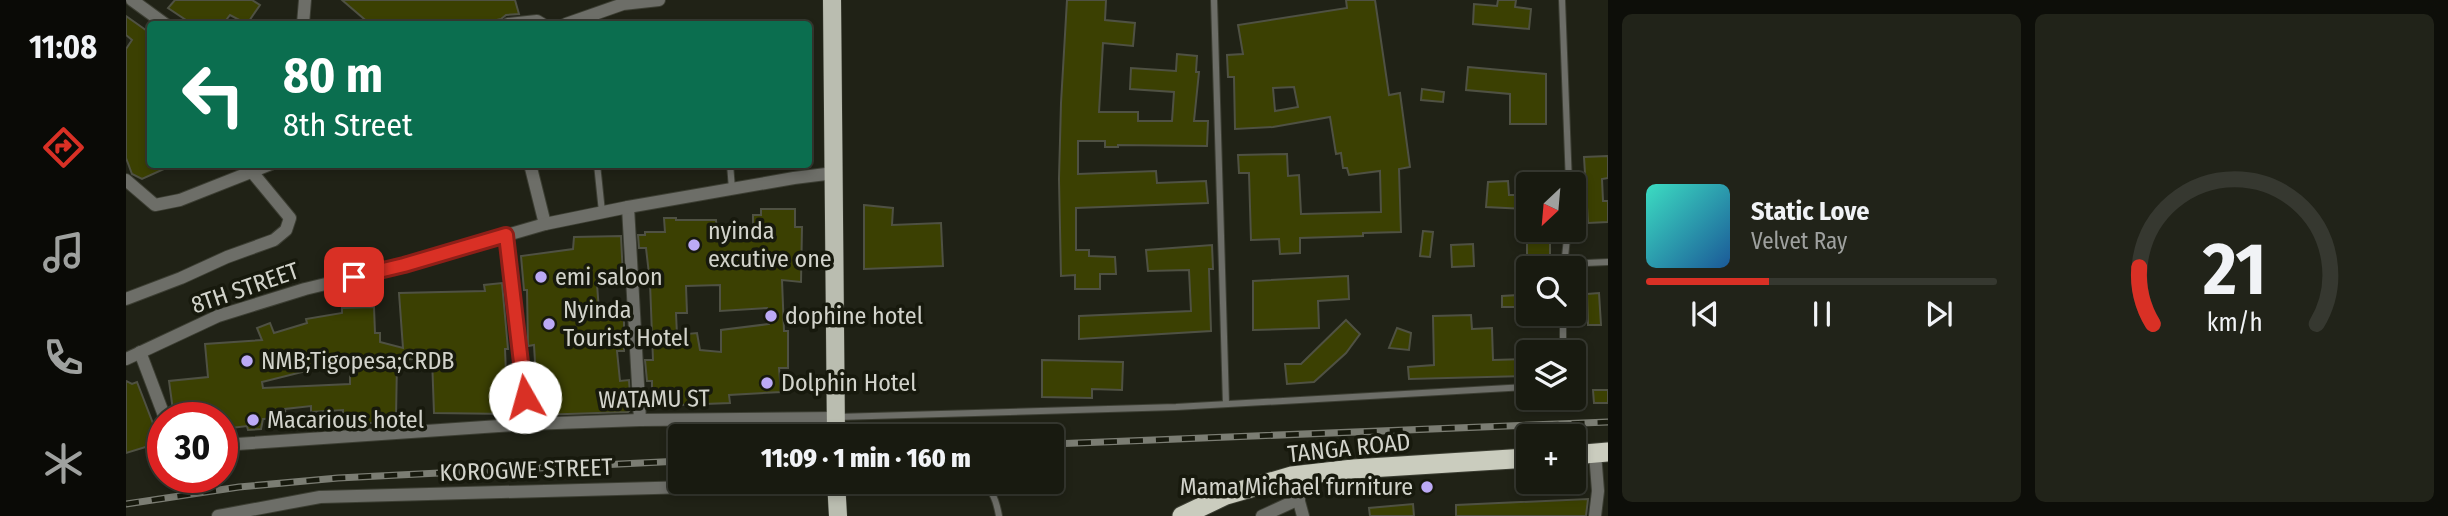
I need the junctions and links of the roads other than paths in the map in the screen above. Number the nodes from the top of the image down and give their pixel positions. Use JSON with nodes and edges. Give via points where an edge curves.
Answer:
{"nodes":[{"id":1,"x":132,"y":0,"type":"edge"},
{"id":2,"x":305,"y":0,"type":"edge"},
{"id":3,"x":659,"y":0,"type":"edge"},
{"id":4,"x":832,"y":0,"type":"edge"},
{"id":5,"x":1214,"y":0,"type":"edge"},
{"id":6,"x":1562,"y":0,"type":"edge"},
{"id":7,"x":161,"y":21,"type":"edge"},
{"id":8,"x":303,"y":21,"type":"edge"},
{"id":9,"x":575,"y":21,"type":"edge"},
{"id":10,"x":251,"y":168,"type":"edge"},
{"id":11,"x":531,"y":168,"type":"edge"},
{"id":12,"x":597,"y":168,"type":"edge"},
{"id":13,"x":730,"y":168,"type":"edge"},
{"id":14,"x":1569,"y":172,"type":"edge"},
{"id":15,"x":834,"y":173,"type":"junction"},
{"id":16,"x":126,"y":180,"type":"edge"},
{"id":17,"x":732,"y":190,"type":"junction"},
{"id":18,"x":628,"y":207,"type":"junction"},
{"id":19,"x":602,"y":212,"type":"junction"},
{"id":20,"x":545,"y":224,"type":"junction"},
{"id":21,"x":506,"y":235,"type":"junction"},
{"id":22,"x":1608,"y":262,"type":"edge"},
{"id":23,"x":1586,"y":264,"type":"edge"},
{"id":24,"x":126,"y":299,"type":"edge"},
{"id":25,"x":140,"y":352,"type":"junction"},
{"id":26,"x":126,"y":359,"type":"edge"},
{"id":27,"x":1516,"y":388,"type":"edge"},
{"id":28,"x":159,"y":402,"type":"edge"},
{"id":29,"x":1226,"y":404,"type":"junction"},
{"id":30,"x":640,"y":420,"type":"junction"},
{"id":31,"x":529,"y":424,"type":"junction"},
{"id":32,"x":752,"y":424,"type":"edge"},
{"id":33,"x":836,"y":424,"type":"edge"},
{"id":34,"x":887,"y":424,"type":"edge"},
{"id":35,"x":238,"y":444,"type":"edge"},
{"id":36,"x":1602,"y":453,"type":"edge"},
{"id":37,"x":1516,"y":459,"type":"edge"},
{"id":38,"x":1292,"y":476,"type":"junction"},
{"id":39,"x":668,"y":487,"type":"edge"},
{"id":40,"x":1603,"y":491,"type":"edge"},
{"id":41,"x":837,"y":494,"type":"edge"},
{"id":42,"x":993,"y":494,"type":"edge"},
{"id":43,"x":1299,"y":499,"type":"junction"},
{"id":44,"x":218,"y":516,"type":"edge"},
{"id":45,"x":838,"y":516,"type":"edge"},
{"id":46,"x":999,"y":516,"type":"edge"},
{"id":47,"x":1182,"y":516,"type":"edge"},
{"id":48,"x":1262,"y":516,"type":"edge"},
{"id":49,"x":1303,"y":516,"type":"edge"},
{"id":50,"x":1595,"y":516,"type":"edge"}],
"edges":[{"from":1,"to":7,"type":"street"},
{"from":2,"to":8,"type":"street"},
{"from":3,"to":9,"type":"street","via":[[623,4]]},
{"from":4,"to":15,"type":"main road"},
{"from":5,"to":29,"type":"lane"},
{"from":6,"to":14,"type":"lane"},
{"from":10,"to":16,"type":"street","via":[[180,200],[155,205]]},
{"from":10,"to":24,"type":"street","via":[[290,218],[286,230],[274,240]]},
{"from":11,"to":20,"type":"street"},
{"from":12,"to":19,"type":"lane"},
{"from":13,"to":17,"type":"lane"},
{"from":15,"to":17,"type":"street","name":"8TH STREET"},
{"from":15,"to":33,"type":"main road"},
{"from":17,"to":18,"type":"street","name":"8TH STREET"},
{"from":18,"to":19,"type":"street","name":"8TH STREET"},
{"from":18,"to":30,"type":"street"},
{"from":19,"to":20,"type":"street","name":"8TH STREET"},
{"from":20,"to":21,"type":"street","name":"8TH STREET"},
{"from":21,"to":25,"type":"street","name":"8TH STREET","via":[[230,312]]},
{"from":21,"to":31,"type":"street"},
{"from":22,"to":23,"type":"lane"},
{"from":25,"to":26,"type":"street","name":"8TH STREET"},
{"from":25,"to":28,"type":"street"},
{"from":27,"to":29,"type":"lane"},
{"from":29,"to":34,"type":"lane"},
{"from":30,"to":31,"type":"street","name":"WATAMU ST"},
{"from":30,"to":32,"type":"street","name":"WATAMU ST"},
{"from":31,"to":35,"type":"street","name":"WATAMU ST"},
{"from":36,"to":40,"type":"street"},
{"from":37,"to":38,"type":"highway","name":"TANGA ROAD"},
{"from":38,"to":43,"type":"street"},
{"from":38,"to":47,"type":"highway","name":"TANGA ROAD","via":[[1226,495]]},
{"from":39,"to":44,"type":"street","name":"KOROGWE STREET","via":[[320,497]]},
{"from":40,"to":50,"type":"street"},
{"from":41,"to":45,"type":"main road"},
{"from":42,"to":46,"type":"lane"},
{"from":43,"to":48,"type":"street"},
{"from":43,"to":49,"type":"street"}]}
